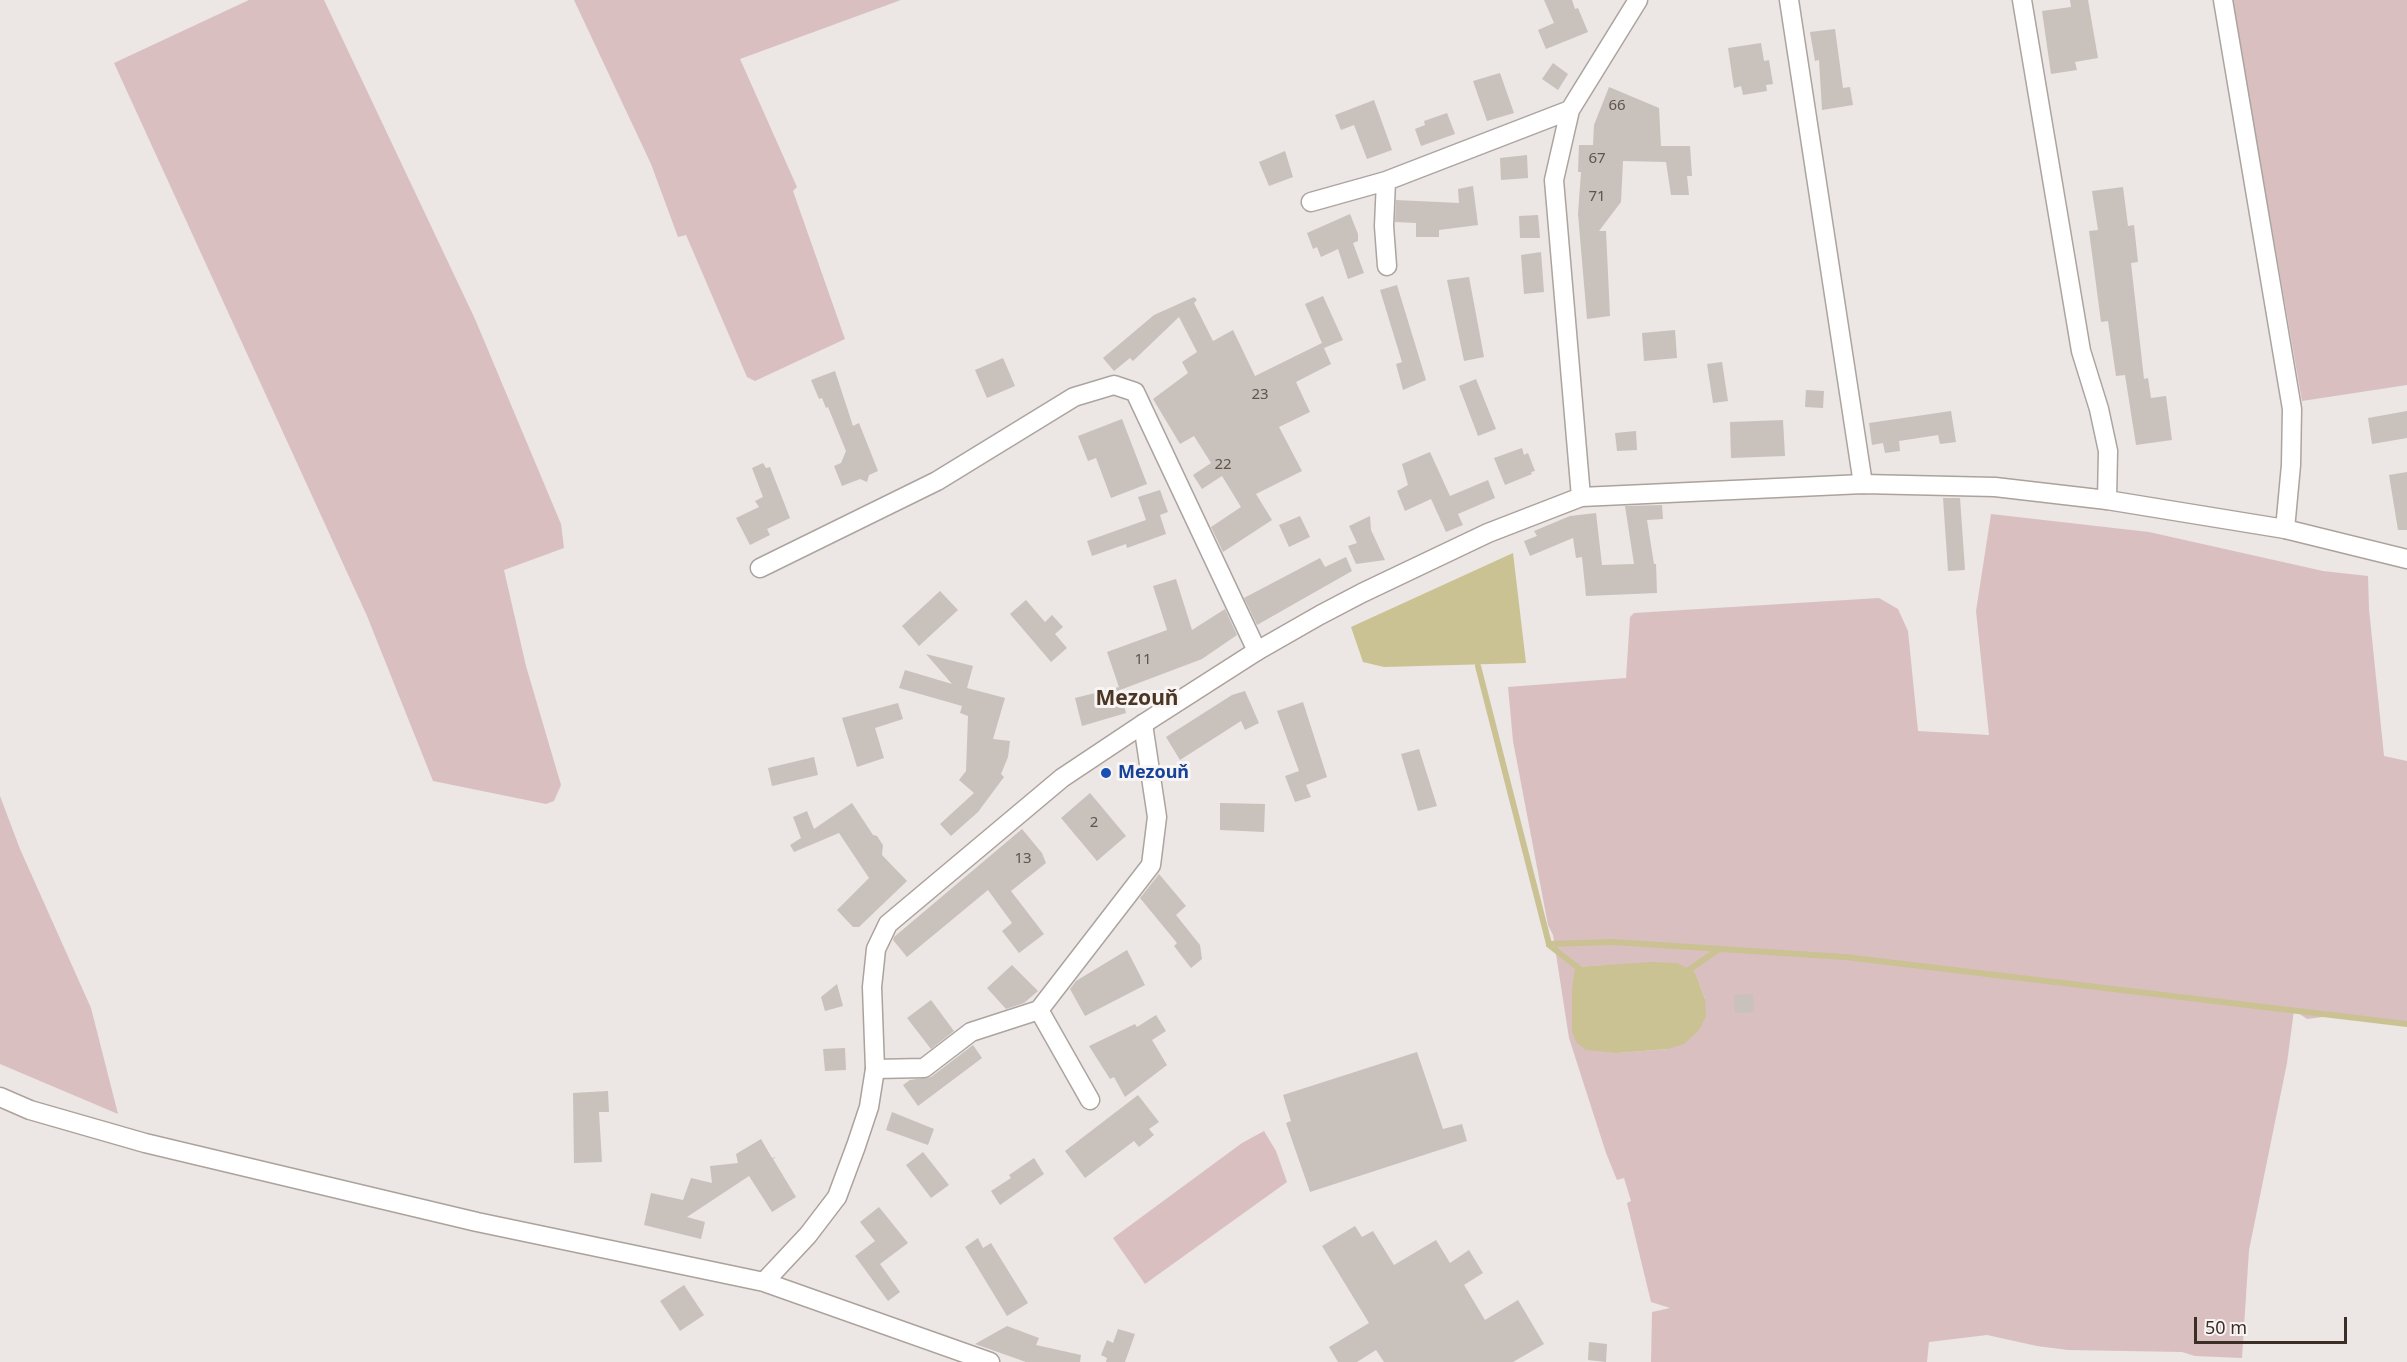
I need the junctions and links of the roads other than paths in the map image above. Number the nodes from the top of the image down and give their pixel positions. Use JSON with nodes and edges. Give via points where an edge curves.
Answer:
{"nodes":[{"id":1,"x":1638,"y":0,"type":"edge"},
{"id":2,"x":1789,"y":0,"type":"edge"},
{"id":3,"x":2022,"y":0,"type":"edge"},
{"id":4,"x":2223,"y":0,"type":"edge"},
{"id":5,"x":1570,"y":110,"type":"junction"},
{"id":6,"x":1386,"y":181,"type":"junction"},
{"id":7,"x":1311,"y":202,"type":"dead end"},
{"id":8,"x":1387,"y":266,"type":"dead end"},
{"id":9,"x":1863,"y":484,"type":"junction"},
{"id":10,"x":1581,"y":497,"type":"junction"},
{"id":11,"x":2107,"y":500,"type":"junction"},
{"id":12,"x":2285,"y":529,"type":"junction"},
{"id":13,"x":2407,"y":559,"type":"edge"},
{"id":14,"x":760,"y":568,"type":"dead end"},
{"id":15,"x":1257,"y":651,"type":"junction"},
{"id":16,"x":1143,"y":724,"type":"junction"},
{"id":17,"x":1039,"y":1010,"type":"junction"},
{"id":18,"x":875,"y":1069,"type":"junction"},
{"id":19,"x":0,"y":1097,"type":"edge"},
{"id":20,"x":1090,"y":1100,"type":"dead end"},
{"id":21,"x":764,"y":1282,"type":"junction"},
{"id":22,"x":990,"y":1362,"type":"edge"}],
"edges":[{"from":1,"to":5,"type":"street"},
{"from":2,"to":9,"type":"street"},
{"from":3,"to":11,"type":"street","via":[[2081,351],[2108,451]]},
{"from":4,"to":12,"type":"street","via":[[2292,409]]},
{"from":5,"to":6,"type":"street"},
{"from":5,"to":10,"type":"street","via":[[1554,180]]},
{"from":6,"to":7,"type":"street"},
{"from":6,"to":8,"type":"street"},
{"from":9,"to":10,"type":"street"},
{"from":9,"to":11,"type":"street","via":[[1995,487]]},
{"from":10,"to":15,"type":"street","via":[[1488,533],[1362,592]]},
{"from":11,"to":12,"type":"street"},
{"from":12,"to":13,"type":"street"},
{"from":14,"to":15,"type":"street","via":[[937,481],[1074,397],[1114,385],[1135,392]]},
{"from":15,"to":16,"type":"street"},
{"from":16,"to":17,"type":"street","via":[[1157,817],[1151,865]]},
{"from":16,"to":18,"type":"street","via":[[1062,778],[888,924],[876,949],[872,987]]},
{"from":17,"to":18,"type":"street","via":[[971,1032],[924,1068]]},
{"from":17,"to":20,"type":"street"},
{"from":18,"to":21,"type":"street","via":[[869,1107],[837,1197]]},
{"from":19,"to":21,"type":"street","via":[[30,1110],[156,1146],[477,1222]]},
{"from":21,"to":22,"type":"street"}]}
